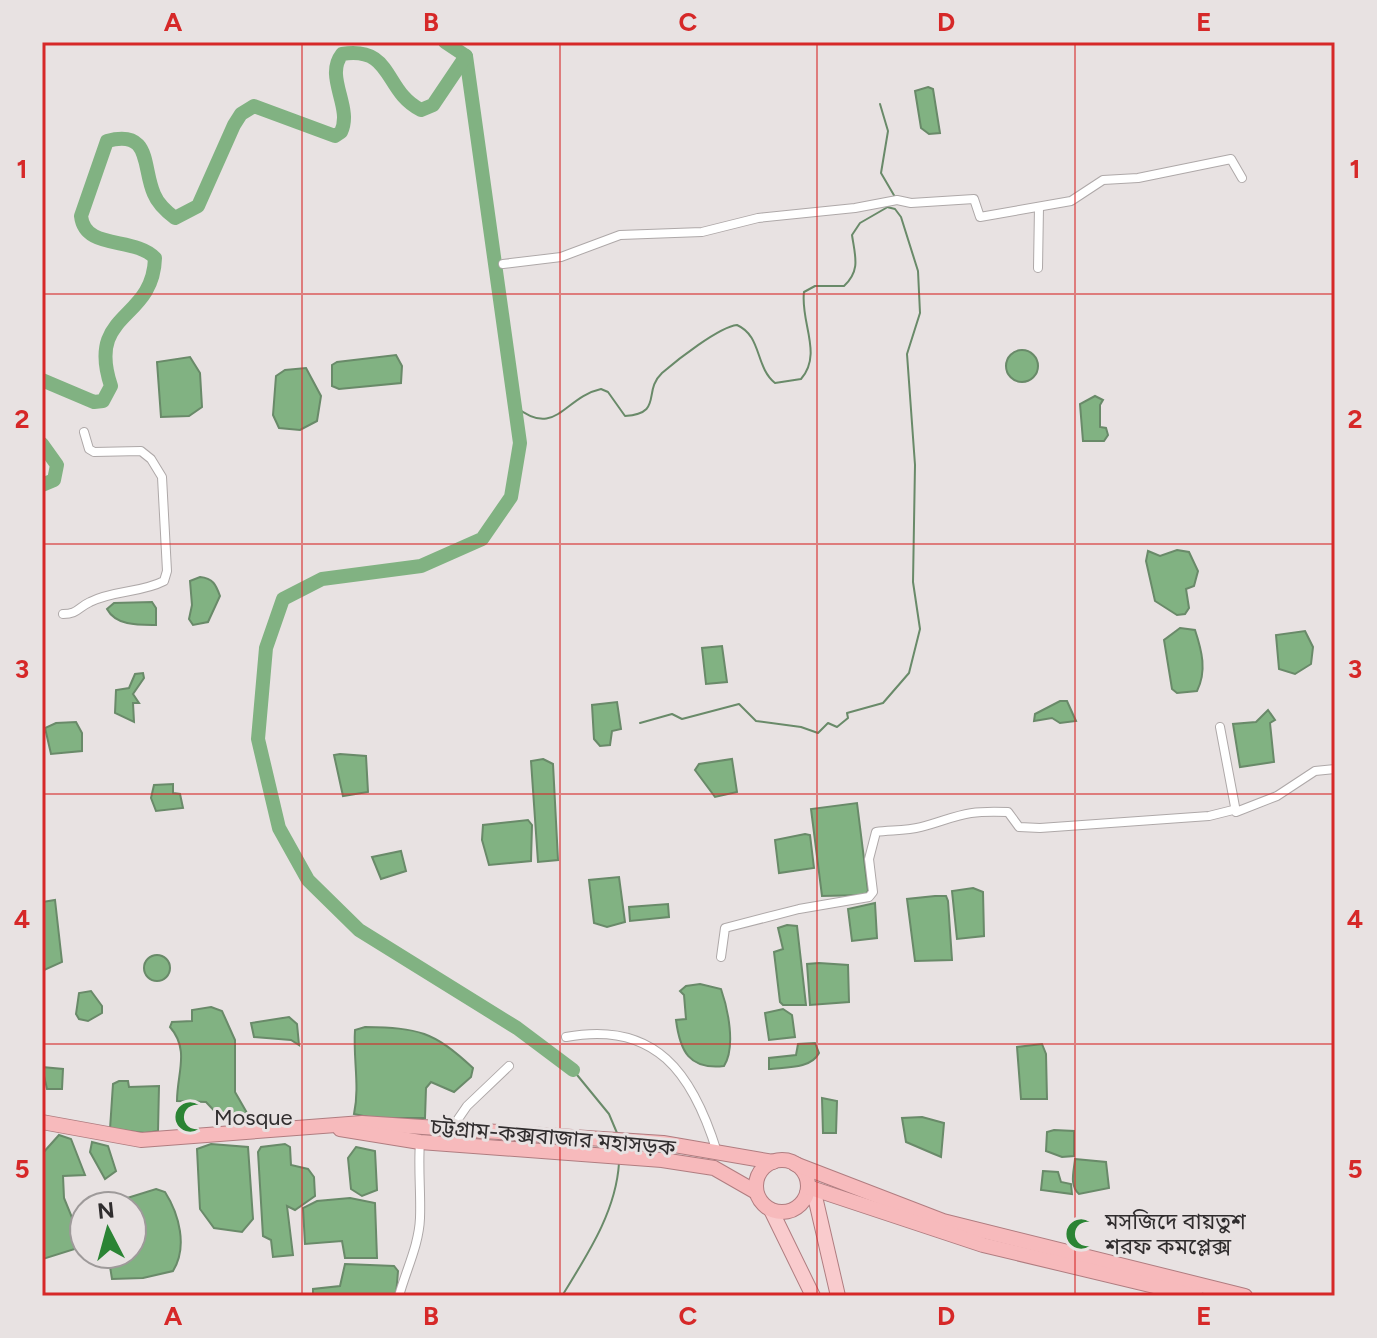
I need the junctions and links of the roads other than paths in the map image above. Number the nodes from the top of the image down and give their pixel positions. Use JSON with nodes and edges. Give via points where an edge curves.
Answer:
{"nodes":[{"id":1,"x":1242,"y":178,"type":"dead end"},
{"id":2,"x":1039,"y":207,"type":"junction"},
{"id":3,"x":503,"y":264,"type":"dead end"},
{"id":4,"x":1038,"y":268,"type":"dead end"},
{"id":5,"x":84,"y":432,"type":"dead end"},
{"id":6,"x":63,"y":614,"type":"dead end"},
{"id":7,"x":1220,"y":727,"type":"dead end"},
{"id":8,"x":1335,"y":769,"type":"edge"},
{"id":9,"x":1233,"y":810,"type":"junction"},
{"id":10,"x":721,"y":957,"type":"dead end"},
{"id":11,"x":566,"y":1037,"type":"dead end"},
{"id":12,"x":509,"y":1066,"type":"dead end"},
{"id":13,"x":42,"y":1122,"type":"edge"},
{"id":14,"x":332,"y":1126,"type":"junction"},
{"id":15,"x":450,"y":1128,"type":"junction"},
{"id":16,"x":420,"y":1142,"type":"junction"},
{"id":17,"x":441,"y":1144,"type":"junction"},
{"id":18,"x":717,"y":1153,"type":"junction"},
{"id":19,"x":773,"y":1162,"type":"junction"},
{"id":20,"x":795,"y":1164,"type":"junction"},
{"id":21,"x":807,"y":1190,"type":"junction"},
{"id":22,"x":756,"y":1192,"type":"junction"},
{"id":23,"x":771,"y":1210,"type":"junction"},
{"id":24,"x":399,"y":1296,"type":"edge"},
{"id":25,"x":813,"y":1296,"type":"edge"},
{"id":26,"x":838,"y":1296,"type":"edge"},
{"id":27,"x":1196,"y":1296,"type":"edge"},
{"id":28,"x":1245,"y":1296,"type":"edge"}],
"edges":[{"from":1,"to":2,"type":"street","via":[[1231,159],[1103,180],[1071,201]]},
{"from":2,"to":3,"type":"street","via":[[980,217],[974,199],[897,200],[758,218],[702,232],[620,235],[561,257]]},
{"from":2,"to":4,"type":"street"},
{"from":5,"to":6,"type":"street","via":[[94,452],[141,451],[162,477],[167,571],[164,581],[148,589],[97,599],[78,613]]},
{"from":7,"to":9,"type":"street"},
{"from":8,"to":9,"type":"street","via":[[1315,771],[1277,796]]},
{"from":9,"to":10,"type":"street","via":[[1040,828],[1019,827],[1008,812],[976,810],[919,827],[876,832],[869,859],[869,897],[725,928]]},
{"from":11,"to":18,"type":"street","via":[[601,1032],[653,1046],[697,1096]]},
{"from":12,"to":15,"type":"street"},
{"from":13,"to":14,"type":"highway","name":"চট্টগ্রাম-কক্সবাজার মহাসড়ক","via":[[141,1140]]},
{"from":14,"to":15,"type":"highway","name":"চট্টগ্রাম-কক্সবাজার মহাসড়ক"},
{"from":14,"to":16,"type":"highway","name":"চট্টগ্রাম-কক্সবাজার মহাসড়ক","via":[[359,1135]]},
{"from":15,"to":17,"type":"street"},
{"from":15,"to":18,"type":"highway","name":"চট্টগ্রাম-কক্সবাজার মহাসড়ক","via":[[663,1143]]},
{"from":16,"to":17,"type":"highway","name":"চট্টগ্রাম-কক্সবাজার মহাসড়ক"},
{"from":16,"to":24,"type":"street","via":[[420,1217]]},
{"from":17,"to":22,"type":"highway","name":"চট্টগ্রাম-কক্সবাজার মহাসড়ক","via":[[662,1160],[714,1168]]},
{"from":18,"to":19,"type":"highway","name":"চট্টগ্রাম-কক্সবাজার মহাসড়ক"},
{"from":19,"to":20,"type":"highway"},
{"from":19,"to":22,"type":"highway","via":[[758,1177]]},
{"from":20,"to":21,"type":"highway","via":[[805,1175]]},
{"from":20,"to":28,"type":"highway","via":[[943,1221]]},
{"from":21,"to":23,"type":"highway","via":[[794,1209]]},
{"from":21,"to":26,"type":"main road","via":[[816,1201]]},
{"from":21,"to":27,"type":"highway","via":[[983,1245]]},
{"from":22,"to":23,"type":"highway"},
{"from":23,"to":25,"type":"main road"}]}
